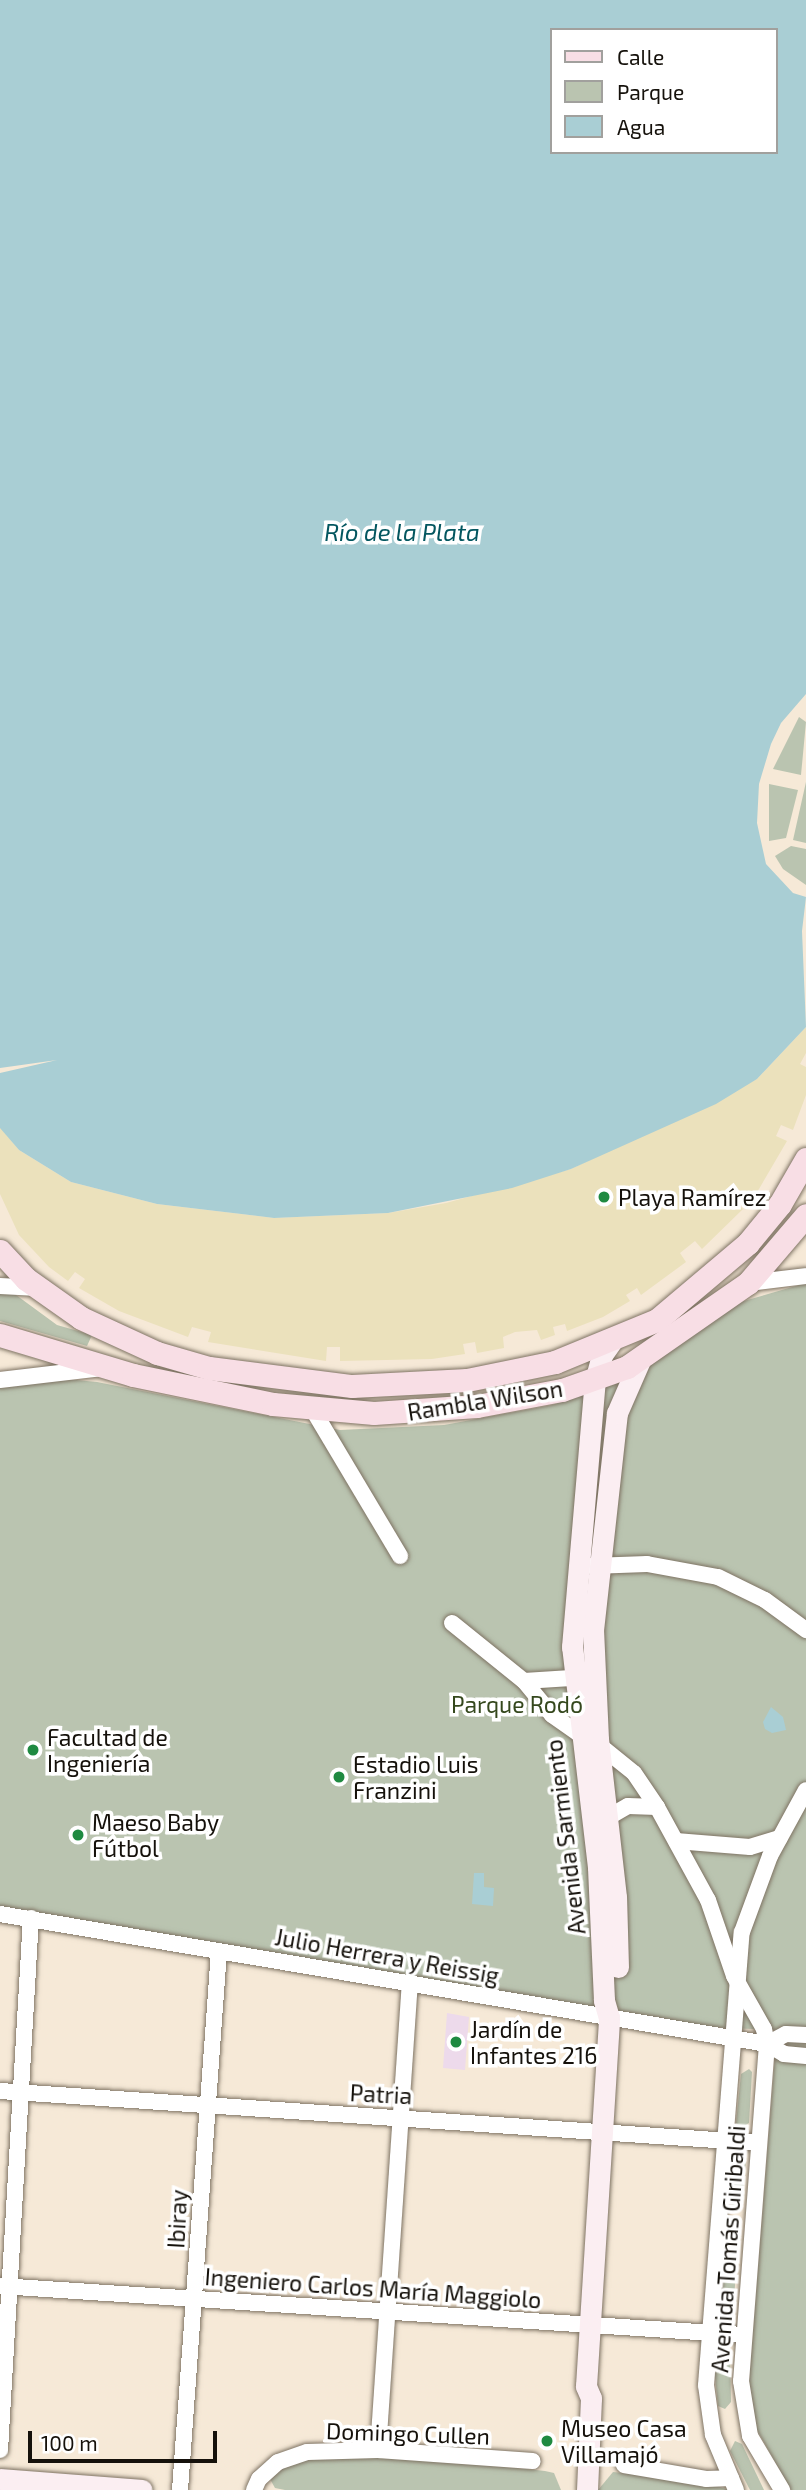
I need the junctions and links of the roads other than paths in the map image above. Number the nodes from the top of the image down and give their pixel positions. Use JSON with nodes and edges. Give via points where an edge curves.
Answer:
{"nodes":[{"id":1,"x":806,"y":1158,"type":"edge"},
{"id":2,"x":806,"y":1215,"type":"edge"},
{"id":3,"x":0,"y":1251,"type":"edge"},
{"id":4,"x":806,"y":1276,"type":"edge"},
{"id":5,"x":748,"y":1283,"type":"junction"},
{"id":6,"x":0,"y":1286,"type":"edge"},
{"id":7,"x":38,"y":1288,"type":"junction"},
{"id":8,"x":0,"y":1335,"type":"edge"},
{"id":9,"x":611,"y":1342,"type":"junction"},
{"id":10,"x":641,"y":1358,"type":"junction"},
{"id":11,"x":107,"y":1367,"type":"junction"},
{"id":12,"x":0,"y":1380,"type":"edge"},
{"id":13,"x":595,"y":1381,"type":"junction"},
{"id":14,"x":313,"y":1410,"type":"junction"},
{"id":15,"x":400,"y":1556,"type":"dead end"},
{"id":16,"x":588,"y":1566,"type":"junction"},
{"id":17,"x":453,"y":1623,"type":"dead end"},
{"id":18,"x":806,"y":1630,"type":"edge"},
{"id":19,"x":583,"y":1677,"type":"junction"},
{"id":20,"x":524,"y":1681,"type":"junction"},
{"id":21,"x":579,"y":1734,"type":"junction"},
{"id":22,"x":598,"y":1744,"type":"junction"},
{"id":23,"x":806,"y":1790,"type":"edge"},
{"id":24,"x":657,"y":1807,"type":"junction"},
{"id":25,"x":607,"y":1818,"type":"junction"},
{"id":26,"x":780,"y":1838,"type":"junction"},
{"id":27,"x":676,"y":1841,"type":"junction"},
{"id":28,"x":0,"y":1914,"type":"edge"},
{"id":29,"x":31,"y":1918,"type":"junction"},
{"id":30,"x":219,"y":1951,"type":"junction"},
{"id":31,"x":410,"y":1983,"type":"junction"},
{"id":32,"x":738,"y":1985,"type":"junction"},
{"id":33,"x":609,"y":2018,"type":"junction"},
{"id":34,"x":806,"y":2035,"type":"edge"},
{"id":35,"x":734,"y":2040,"type":"junction"},
{"id":36,"x":767,"y":2043,"type":"junction"},
{"id":37,"x":806,"y":2056,"type":"edge"},
{"id":38,"x":0,"y":2091,"type":"edge"},
{"id":39,"x":19,"y":2093,"type":"junction"},
{"id":40,"x":206,"y":2107,"type":"junction"},
{"id":41,"x":401,"y":2117,"type":"junction"},
{"id":42,"x":602,"y":2132,"type":"junction"},
{"id":43,"x":724,"y":2141,"type":"junction"},
{"id":44,"x":759,"y":2143,"type":"junction"},
{"id":45,"x":5,"y":2286,"type":"edge"},
{"id":46,"x":196,"y":2298,"type":"junction"},
{"id":47,"x":388,"y":2314,"type":"junction"},
{"id":48,"x":590,"y":2325,"type":"junction"},
{"id":49,"x":708,"y":2332,"type":"junction"},
{"id":50,"x":743,"y":2335,"type":"junction"},
{"id":51,"x":0,"y":2450,"type":"edge"},
{"id":52,"x":378,"y":2450,"type":"junction"},
{"id":53,"x":533,"y":2461,"type":"dead end"},
{"id":54,"x":624,"y":2465,"type":"dead end"},
{"id":55,"x":0,"y":2479,"type":"edge"},
{"id":56,"x":734,"y":2484,"type":"edge"},
{"id":57,"x":579,"y":2489,"type":"edge"},
{"id":58,"x":142,"y":2490,"type":"edge"},
{"id":59,"x":180,"y":2490,"type":"edge"},
{"id":60,"x":254,"y":2490,"type":"edge"},
{"id":61,"x":782,"y":2490,"type":"edge"}],
"edges":[{"from":1,"to":9,"type":"main road","name":"Rambla Wilson","via":[[780,1204],[737,1255],[657,1320]]},
{"from":2,"to":5,"type":"main road","name":"Rambla Wilson"},
{"from":3,"to":7,"type":"main road","name":"Rambla Wilson"},
{"from":4,"to":5,"type":"street"},
{"from":5,"to":10,"type":"main road","name":"Rambla Wilson"},
{"from":6,"to":7,"type":"street"},
{"from":7,"to":9,"type":"main road","name":"Rambla Wilson","via":[[81,1318],[157,1353],[279,1381],[358,1386],[467,1380],[555,1362]]},
{"from":8,"to":11,"type":"main road","name":"Rambla Wilson"},
{"from":9,"to":13,"type":"street","name":"Avenida Sarmiento","via":[[601,1355]]},
{"from":10,"to":13,"type":"main road","name":"Rambla Wilson"},
{"from":10,"to":16,"type":"street","name":"Avenida Sarmiento","via":[[617,1413]]},
{"from":11,"to":12,"type":"street"},
{"from":11,"to":14,"type":"main road","name":"Rambla Wilson"},
{"from":13,"to":14,"type":"main road","name":"Rambla Wilson","via":[[502,1402],[410,1414]]},
{"from":13,"to":16,"type":"street","name":"Avenida Sarmiento"},
{"from":14,"to":15,"type":"street"},
{"from":16,"to":18,"type":"street","via":[[647,1564],[718,1577],[765,1600]]},
{"from":16,"to":19,"type":"street","name":"Avenida Sarmiento"},
{"from":17,"to":20,"type":"street"},
{"from":19,"to":20,"type":"street"},
{"from":19,"to":21,"type":"street","name":"Avenida Sarmiento"},
{"from":19,"to":22,"type":"street","name":"Avenida Sarmiento"},
{"from":20,"to":21,"type":"street","via":[[552,1715]]},
{"from":21,"to":33,"type":"street","name":"Avenida Sarmiento","via":[[598,1867],[604,2000]]},
{"from":22,"to":24,"type":"street","via":[[634,1773]]},
{"from":22,"to":25,"type":"street","name":"Avenida Sarmiento"},
{"from":23,"to":26,"type":"street","name":"Avenida Tomás Giribaldi"},
{"from":24,"to":25,"type":"street","via":[[628,1806]]},
{"from":24,"to":27,"type":"street"},
{"from":25,"to":33,"type":"street","name":"Avenida Sarmiento","via":[[618,1953],[616,2002]]},
{"from":26,"to":27,"type":"street","via":[[750,1847]]},
{"from":26,"to":32,"type":"street","name":"Avenida Tomás Giribaldi","via":[[752,1896],[742,1932]]},
{"from":27,"to":32,"type":"street","via":[[708,1900]]},
{"from":28,"to":29,"type":"street","name":"Julio Herrera y Reissig"},
{"from":29,"to":30,"type":"street","name":"Julio Herrera y Reissig"},
{"from":29,"to":39,"type":"street"},
{"from":30,"to":31,"type":"street","name":"Julio Herrera y Reissig"},
{"from":30,"to":40,"type":"street","name":"Ibiray"},
{"from":31,"to":33,"type":"street","name":"Julio Herrera y Reissig"},
{"from":31,"to":41,"type":"street"},
{"from":32,"to":35,"type":"street","name":"Avenida Tomás Giribaldi"},
{"from":32,"to":36,"type":"street","via":[[760,2018]]},
{"from":33,"to":35,"type":"street","name":"Julio Herrera y Reissig"},
{"from":33,"to":42,"type":"street","name":"Avenida Sarmiento"},
{"from":34,"to":36,"type":"street","name":"Julio Herrera y Reissig","via":[[786,2034]]},
{"from":35,"to":36,"type":"street","name":"Julio Herrera y Reissig"},
{"from":35,"to":43,"type":"street","name":"Avenida Tomás Giribaldi"},
{"from":36,"to":37,"type":"street","name":"Julio Herrera y Reissig","via":[[784,2054]]},
{"from":36,"to":44,"type":"street","name":"Avenida Tomás Giribaldi"},
{"from":38,"to":39,"type":"street","name":"Patria"},
{"from":39,"to":40,"type":"street","name":"Patria"},
{"from":39,"to":45,"type":"street"},
{"from":40,"to":41,"type":"street","name":"Patria"},
{"from":40,"to":46,"type":"street","name":"Ibiray"},
{"from":41,"to":42,"type":"street","name":"Patria"},
{"from":41,"to":47,"type":"street"},
{"from":42,"to":43,"type":"street","name":"Patria"},
{"from":42,"to":48,"type":"street","name":"Avenida Sarmiento"},
{"from":43,"to":44,"type":"street","name":"Patria"},
{"from":43,"to":49,"type":"street","name":"Avenida Tomás Giribaldi"},
{"from":44,"to":50,"type":"street","name":"Avenida Tomás Giribaldi"},
{"from":45,"to":46,"type":"street","name":"Ingeniero Carlos María Maggiolo"},
{"from":45,"to":51,"type":"street"},
{"from":46,"to":47,"type":"street","name":"Ingeniero Carlos María Maggiolo"},
{"from":46,"to":59,"type":"street","name":"Ibiray"},
{"from":47,"to":48,"type":"street","name":"Ingeniero Carlos María Maggiolo"},
{"from":47,"to":52,"type":"street"},
{"from":48,"to":49,"type":"street","name":"Ingeniero Carlos María Maggiolo"},
{"from":48,"to":57,"type":"street","name":"Avenida Sarmiento","via":[[586,2386],[591,2398]]},
{"from":49,"to":50,"type":"street","name":"Ingeniero Carlos María Maggiolo"},
{"from":49,"to":56,"type":"street","name":"Avenida Tomás Giribaldi","via":[[709,2420]]},
{"from":50,"to":61,"type":"street","name":"Avenida Tomás Giribaldi","via":[[741,2389],[748,2426],[762,2460]]},
{"from":52,"to":53,"type":"street","name":"Domingo Cullen"},
{"from":52,"to":60,"type":"street","name":"Domingo Cullen","via":[[332,2450],[290,2458],[265,2472]]},
{"from":54,"to":56,"type":"street"},
{"from":55,"to":58,"type":"street"}]}
